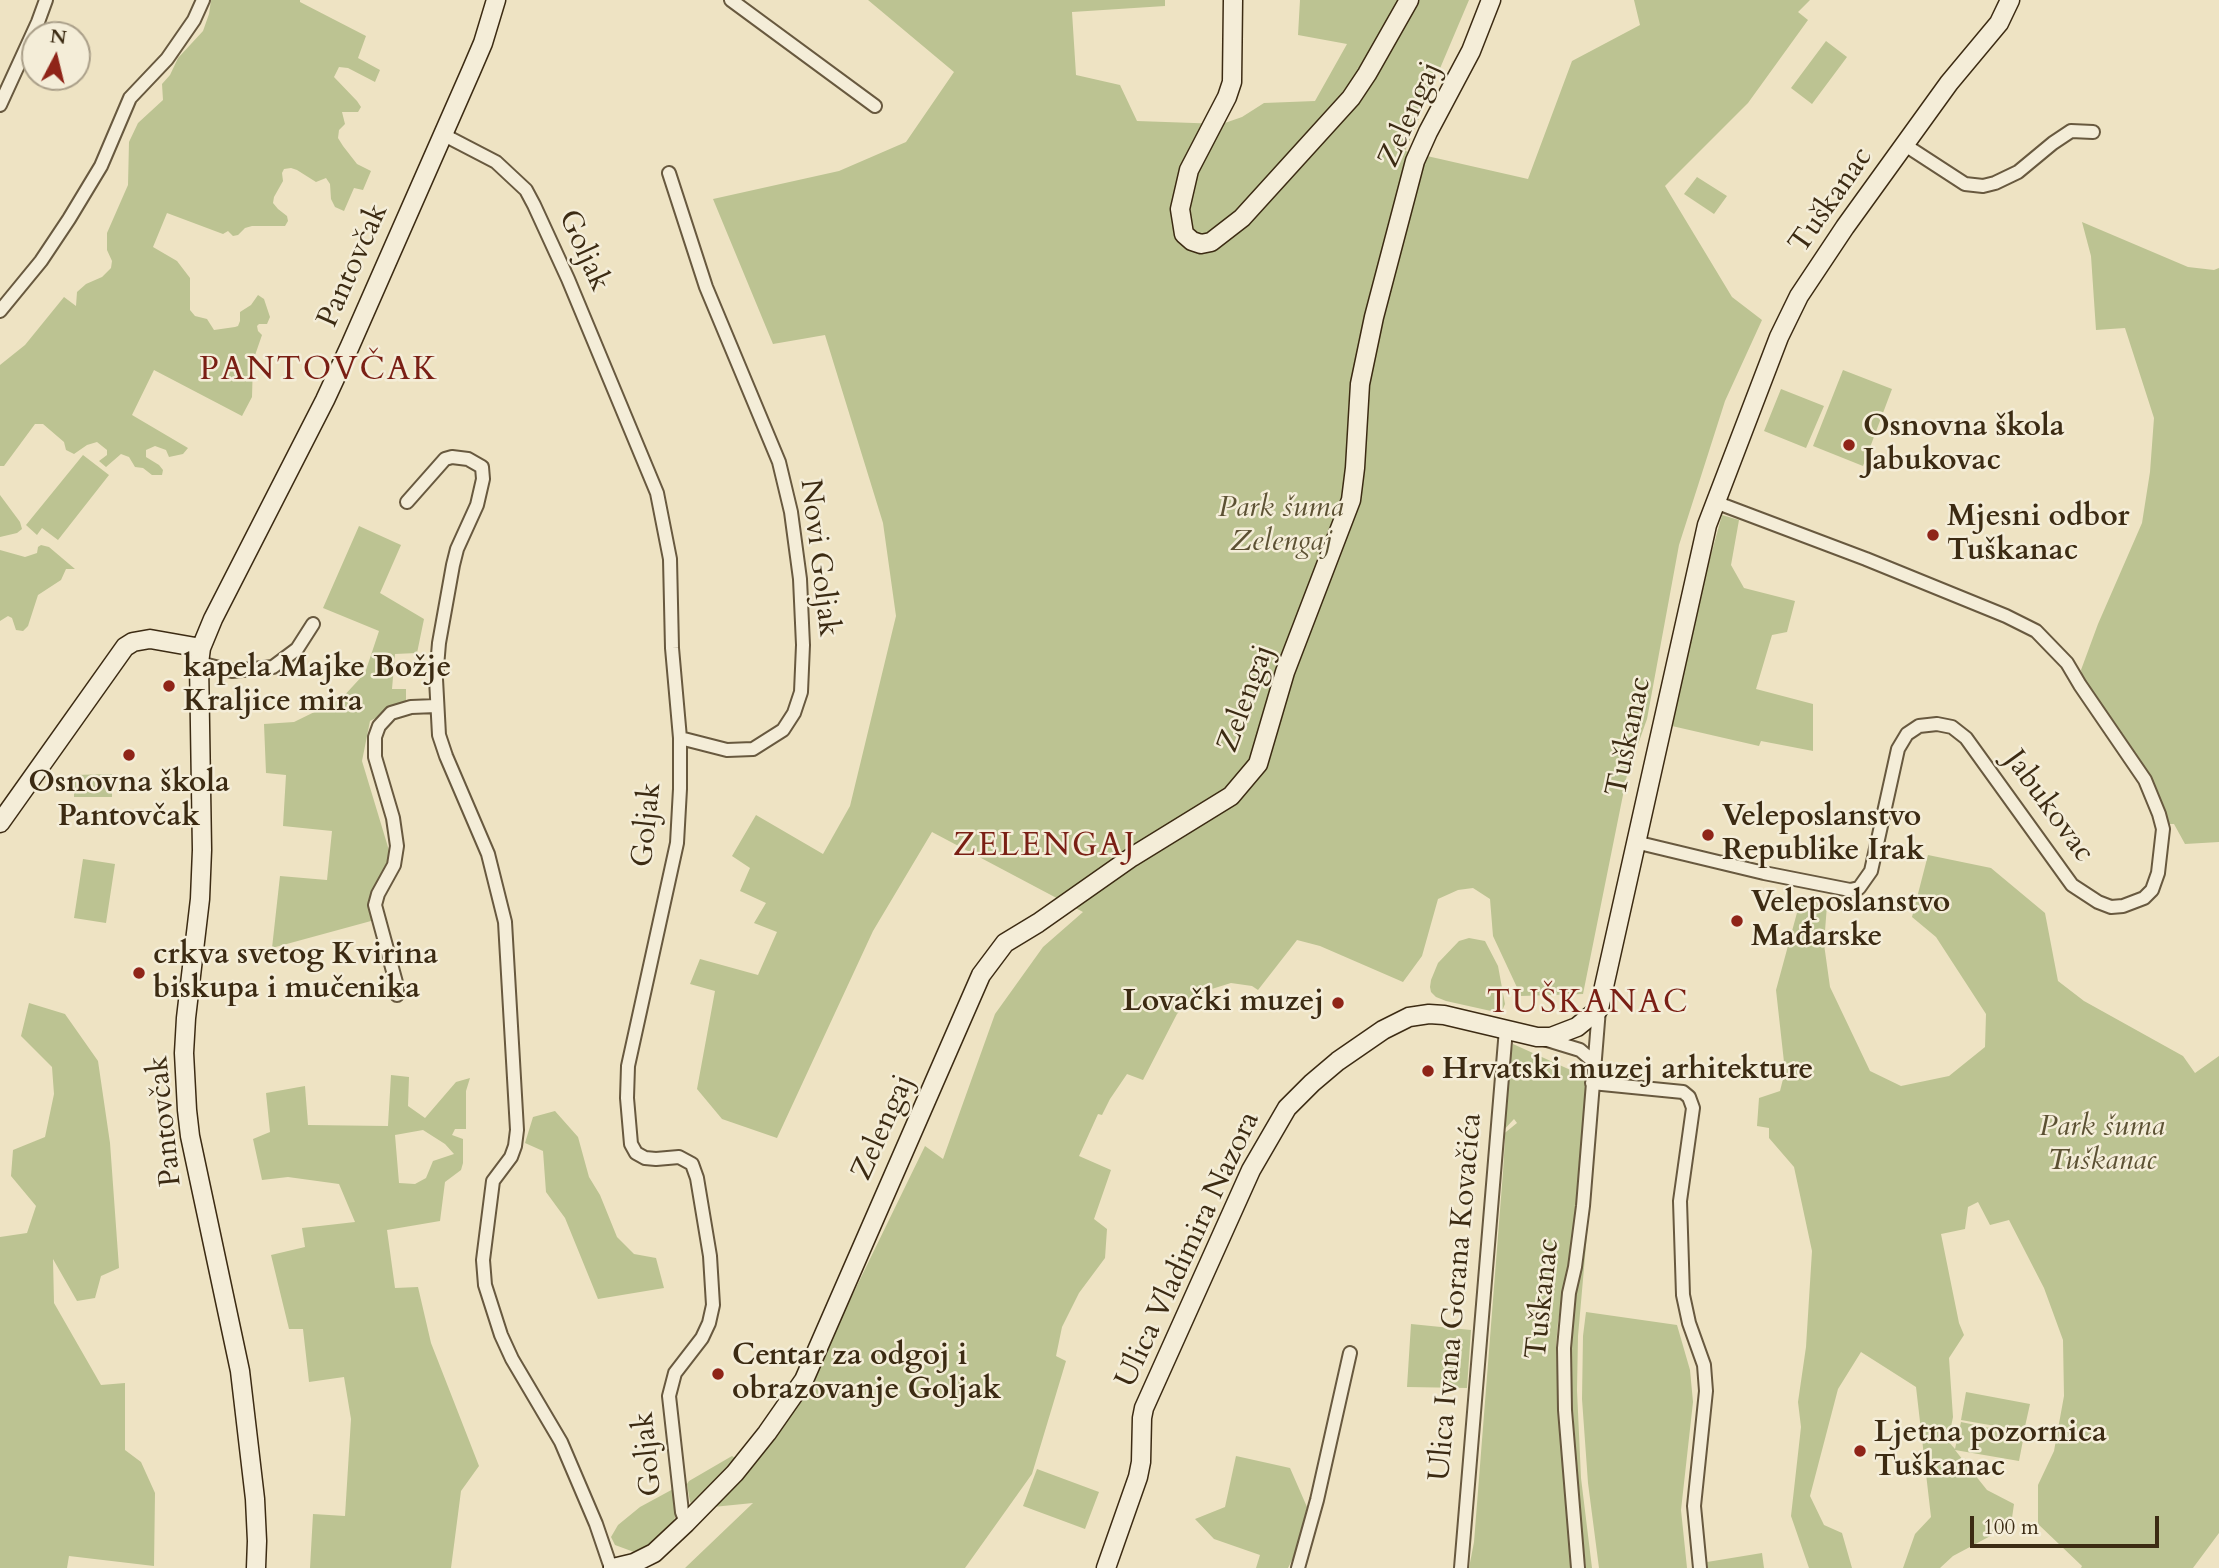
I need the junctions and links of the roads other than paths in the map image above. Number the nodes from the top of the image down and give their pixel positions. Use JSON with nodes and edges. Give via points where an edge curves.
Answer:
{"nodes":[{"id":1,"x":46,"y":0,"type":"edge"},
{"id":2,"x":203,"y":0,"type":"edge"},
{"id":3,"x":496,"y":0,"type":"edge"},
{"id":4,"x":731,"y":0,"type":"edge"},
{"id":5,"x":1233,"y":0,"type":"edge"},
{"id":6,"x":1409,"y":0,"type":"edge"},
{"id":7,"x":1491,"y":0,"type":"edge"},
{"id":8,"x":2010,"y":0,"type":"edge"},
{"id":9,"x":0,"y":105,"type":"edge"},
{"id":10,"x":875,"y":106,"type":"dead end"},
{"id":11,"x":2093,"y":132,"type":"dead end"},
{"id":12,"x":444,"y":135,"type":"junction"},
{"id":13,"x":1905,"y":145,"type":"junction"},
{"id":14,"x":669,"y":173,"type":"dead end"},
{"id":15,"x":0,"y":312,"type":"edge"},
{"id":16,"x":407,"y":502,"type":"dead end"},
{"id":17,"x":1715,"y":502,"type":"junction"},
{"id":18,"x":313,"y":624,"type":"dead end"},
{"id":19,"x":200,"y":656,"type":"junction"},
{"id":20,"x":436,"y":706,"type":"junction"},
{"id":21,"x":680,"y":738,"type":"junction"},
{"id":22,"x":0,"y":823,"type":"edge"},
{"id":23,"x":1635,"y":842,"type":"junction"},
{"id":24,"x":397,"y":995,"type":"dead end"},
{"id":25,"x":1598,"y":1009,"type":"junction"},
{"id":26,"x":1506,"y":1029,"type":"junction"},
{"id":27,"x":1537,"y":1037,"type":"junction"},
{"id":28,"x":1594,"y":1062,"type":"junction"},
{"id":29,"x":1592,"y":1083,"type":"junction"},
{"id":30,"x":1350,"y":1353,"type":"dead end"},
{"id":31,"x":686,"y":1523,"type":"junction"},
{"id":32,"x":256,"y":1568,"type":"edge"},
{"id":33,"x":612,"y":1568,"type":"edge"},
{"id":34,"x":1106,"y":1568,"type":"edge"},
{"id":35,"x":1298,"y":1568,"type":"edge"},
{"id":36,"x":1461,"y":1568,"type":"edge"},
{"id":37,"x":1578,"y":1568,"type":"edge"},
{"id":38,"x":1700,"y":1568,"type":"edge"}],
"edges":[{"from":1,"to":9,"type":"street"},
{"from":2,"to":15,"type":"street","via":[[167,59],[130,99],[101,166],[69,219]]},
{"from":3,"to":12,"type":"street","name":"Pantovčak"},
{"from":4,"to":10,"type":"street"},
{"from":5,"to":6,"type":"street","name":"Zelengaj","via":[[1231,82],[1189,170],[1180,209],[1184,234],[1201,244],[1211,242],[1242,218],[1351,98]]},
{"from":7,"to":31,"type":"street","name":"Zelengaj","via":[[1471,51],[1415,161],[1360,384],[1351,500],[1285,673],[1258,764],[1231,796],[1005,943],[989,964],[804,1380],[735,1473]]},
{"from":8,"to":13,"type":"street","name":"Tuškanac","via":[[1999,23]]},
{"from":11,"to":13,"type":"street","via":[[2071,131],[2018,173],[1983,186],[1965,184]]},
{"from":12,"to":19,"type":"street","name":"Pantovčak","via":[[330,390],[216,614]]},
{"from":12,"to":21,"type":"street","name":"Goljak","via":[[496,162],[526,190],[657,493],[670,559]]},
{"from":13,"to":17,"type":"street","name":"Tuškanac","via":[[1799,296]]},
{"from":14,"to":21,"type":"street","name":"Novi Goljak","via":[[706,287],[779,462],[800,579],[803,645],[801,692],[783,730],[753,749],[727,750]]},
{"from":16,"to":20,"type":"street","via":[[445,459],[468,459],[482,467],[477,505],[453,565],[439,643]]},
{"from":17,"to":23,"type":"street","name":"Tuškanac"},
{"from":17,"to":23,"type":"street","name":"Jabukovac","via":[[2036,631],[2067,663],[2145,780],[2163,829],[2158,873],[2144,898],[2123,906],[2098,902],[2072,885],[1966,738],[1952,727],[1937,724],[1919,726],[1898,749],[1871,871],[1859,888],[1764,873]]},
{"from":18,"to":19,"type":"street","via":[[297,649],[273,667],[232,671]]},
{"from":19,"to":22,"type":"street","via":[[150,639],[125,646]]},
{"from":19,"to":32,"type":"street","name":"Pantovčak","via":[[202,850],[186,1018],[187,1110],[240,1371],[256,1499]]},
{"from":20,"to":24,"type":"street","via":[[391,713],[375,737],[374,757],[397,846],[394,865],[375,905]]},
{"from":20,"to":33,"type":"street","via":[[439,735],[488,854],[505,922],[517,1130],[511,1157],[493,1181],[483,1260],[485,1285],[501,1335],[561,1442]]},
{"from":21,"to":31,"type":"street","name":"Goljak","via":[[677,844],[628,1066],[627,1098],[636,1153],[645,1158],[679,1157],[692,1164],[710,1256],[713,1295],[709,1323],[674,1373],[669,1396]]},
{"from":23,"to":25,"type":"street","name":"Tuškanac"},
{"from":25,"to":27,"type":"street","name":"Ulica Vladimira Nazora","via":[[1566,1033]]},
{"from":25,"to":28,"type":"street","name":"Tuškanac"},
{"from":26,"to":27,"type":"street","name":"Ulica Vladimira Nazora"},
{"from":26,"to":34,"type":"street","name":"Ulica Vladimira Nazora","via":[[1444,1015],[1409,1017],[1338,1061],[1287,1108],[1251,1170],[1144,1408],[1138,1477]]},
{"from":26,"to":36,"type":"street","name":"Ulica Ivana Gorana Kovačića"},
{"from":27,"to":28,"type":"street","name":"Ulica Vladimira Nazora","via":[[1580,1050]]},
{"from":28,"to":29,"type":"street","name":"Tuškanac"},
{"from":29,"to":37,"type":"street","name":"Tuškanac","via":[[1583,1206],[1564,1348]]},
{"from":29,"to":38,"type":"street","via":[[1683,1092],[1693,1108],[1680,1201],[1684,1295],[1704,1365],[1706,1391],[1695,1506]]},
{"from":30,"to":35,"type":"street"},
{"from":31,"to":33,"type":"street","name":"Zelengaj","via":[[654,1553]]}]}
